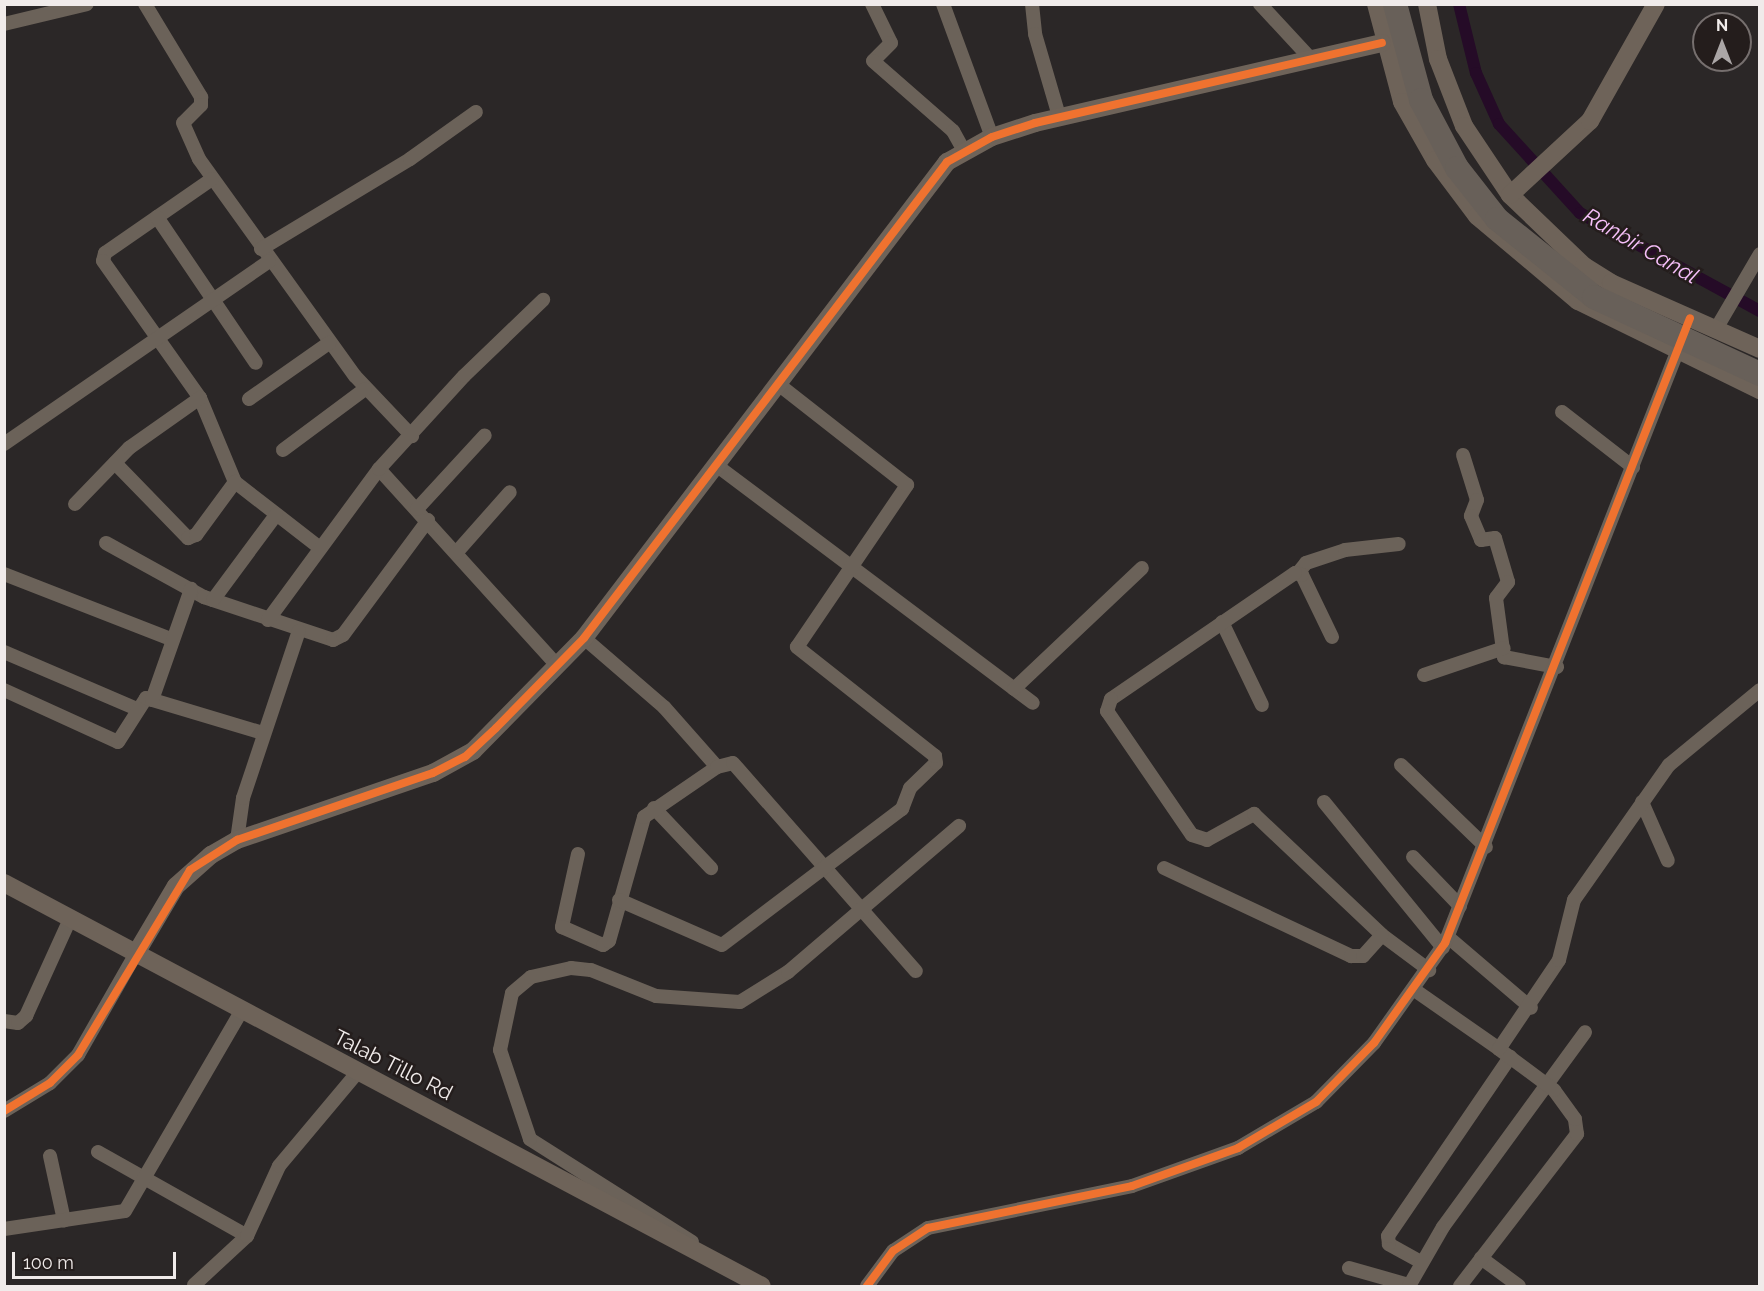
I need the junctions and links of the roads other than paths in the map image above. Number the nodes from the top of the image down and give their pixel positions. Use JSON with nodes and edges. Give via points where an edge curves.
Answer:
{"nodes":[{"id":1,"x":87,"y":4,"type":"edge"},
{"id":2,"x":145,"y":4,"type":"edge"},
{"id":3,"x":872,"y":4,"type":"edge"},
{"id":4,"x":943,"y":4,"type":"edge"},
{"id":5,"x":1032,"y":4,"type":"edge"},
{"id":6,"x":1260,"y":4,"type":"edge"},
{"id":7,"x":1376,"y":4,"type":"edge"},
{"id":8,"x":1395,"y":4,"type":"edge"},
{"id":9,"x":1408,"y":4,"type":"edge"},
{"id":10,"x":1427,"y":4,"type":"edge"},
{"id":11,"x":1656,"y":4,"type":"edge"},
{"id":12,"x":4,"y":24,"type":"edge"},
{"id":13,"x":1383,"y":43,"type":"junction"},
{"id":14,"x":1311,"y":59,"type":"junction"},
{"id":15,"x":476,"y":112,"type":"dead end"},
{"id":16,"x":1059,"y":116,"type":"junction"},
{"id":17,"x":992,"y":137,"type":"junction"},
{"id":18,"x":964,"y":151,"type":"junction"},
{"id":19,"x":212,"y":179,"type":"junction"},
{"id":20,"x":1515,"y":191,"type":"junction"},
{"id":21,"x":157,"y":217,"type":"junction"},
{"id":22,"x":261,"y":249,"type":"junction"},
{"id":23,"x":1760,"y":254,"type":"edge"},
{"id":24,"x":269,"y":261,"type":"junction"},
{"id":25,"x":214,"y":300,"type":"junction"},
{"id":26,"x":543,"y":300,"type":"dead end"},
{"id":27,"x":1690,"y":318,"type":"junction"},
{"id":28,"x":1719,"y":324,"type":"junction"},
{"id":29,"x":158,"y":340,"type":"junction"},
{"id":30,"x":329,"y":343,"type":"junction"},
{"id":31,"x":1760,"y":349,"type":"edge"},
{"id":32,"x":1678,"y":351,"type":"junction"},
{"id":33,"x":1760,"y":358,"type":"edge"},
{"id":34,"x":256,"y":363,"type":"dead end"},
{"id":35,"x":1760,"y":374,"type":"edge"},
{"id":36,"x":777,"y":383,"type":"junction"},
{"id":37,"x":365,"y":389,"type":"junction"},
{"id":38,"x":1760,"y":390,"type":"edge"},
{"id":39,"x":200,"y":398,"type":"junction"},
{"id":40,"x":249,"y":399,"type":"dead end"},
{"id":41,"x":1562,"y":411,"type":"dead end"},
{"id":42,"x":485,"y":435,"type":"dead end"},
{"id":43,"x":412,"y":436,"type":"junction"},
{"id":44,"x":4,"y":444,"type":"edge"},
{"id":45,"x":283,"y":450,"type":"dead end"},
{"id":46,"x":1463,"y":455,"type":"dead end"},
{"id":47,"x":115,"y":463,"type":"junction"},
{"id":48,"x":716,"y":465,"type":"junction"},
{"id":49,"x":1633,"y":466,"type":"junction"},
{"id":50,"x":379,"y":469,"type":"junction"},
{"id":51,"x":235,"y":482,"type":"junction"},
{"id":52,"x":510,"y":492,"type":"dead end"},
{"id":53,"x":75,"y":504,"type":"dead end"},
{"id":54,"x":417,"y":509,"type":"junction"},
{"id":55,"x":276,"y":515,"type":"junction"},
{"id":56,"x":428,"y":520,"type":"junction"},
{"id":57,"x":106,"y":543,"type":"dead end"},
{"id":58,"x":1399,"y":543,"type":"dead end"},
{"id":59,"x":320,"y":548,"type":"junction"},
{"id":60,"x":456,"y":553,"type":"junction"},
{"id":61,"x":852,"y":566,"type":"junction"},
{"id":62,"x":1143,"y":568,"type":"dead end"},
{"id":63,"x":1298,"y":573,"type":"junction"},
{"id":64,"x":4,"y":574,"type":"edge"},
{"id":65,"x":191,"y":589,"type":"junction"},
{"id":66,"x":213,"y":600,"type":"junction"},
{"id":67,"x":268,"y":620,"type":"junction"},
{"id":68,"x":1222,"y":622,"type":"junction"},
{"id":69,"x":299,"y":631,"type":"junction"},
{"id":70,"x":1332,"y":637,"type":"dead end"},
{"id":71,"x":584,"y":638,"type":"junction"},
{"id":72,"x":173,"y":640,"type":"junction"},
{"id":73,"x":1504,"y":648,"type":"junction"},
{"id":74,"x":8,"y":653,"type":"edge"},
{"id":75,"x":557,"y":665,"type":"junction"},
{"id":76,"x":1557,"y":667,"type":"junction"},
{"id":77,"x":4,"y":668,"type":"edge"},
{"id":78,"x":1424,"y":675,"type":"dead end"},
{"id":79,"x":1014,"y":689,"type":"junction"},
{"id":80,"x":4,"y":690,"type":"edge"},
{"id":81,"x":1760,"y":690,"type":"edge"},
{"id":82,"x":152,"y":700,"type":"junction"},
{"id":83,"x":1033,"y":704,"type":"dead end"},
{"id":84,"x":1262,"y":705,"type":"dead end"},
{"id":85,"x":137,"y":709,"type":"junction"},
{"id":86,"x":263,"y":733,"type":"junction"},
{"id":87,"x":1401,"y":765,"type":"dead end"},
{"id":88,"x":717,"y":767,"type":"junction"},
{"id":89,"x":1324,"y":802,"type":"dead end"},
{"id":90,"x":1642,"y":802,"type":"junction"},
{"id":91,"x":654,"y":808,"type":"junction"},
{"id":92,"x":959,"y":826,"type":"dead end"},
{"id":93,"x":237,"y":840,"type":"junction"},
{"id":94,"x":1486,"y":848,"type":"junction"},
{"id":95,"x":578,"y":854,"type":"dead end"},
{"id":96,"x":1413,"y":858,"type":"dead end"},
{"id":97,"x":1668,"y":861,"type":"dead end"},
{"id":98,"x":826,"y":866,"type":"junction"},
{"id":99,"x":711,"y":868,"type":"dead end"},
{"id":100,"x":1164,"y":868,"type":"dead end"},
{"id":101,"x":4,"y":883,"type":"edge"},
{"id":102,"x":619,"y":900,"type":"junction"},
{"id":103,"x":857,"y":906,"type":"junction"},
{"id":104,"x":1460,"y":906,"type":"junction"},
{"id":105,"x":70,"y":919,"type":"junction"},
{"id":106,"x":1382,"y":935,"type":"junction"},
{"id":107,"x":1445,"y":943,"type":"junction"},
{"id":108,"x":135,"y":955,"type":"junction"},
{"id":109,"x":1429,"y":970,"type":"junction"},
{"id":110,"x":916,"y":971,"type":"dead end"},
{"id":111,"x":1416,"y":991,"type":"junction"},
{"id":112,"x":1531,"y":1008,"type":"junction"},
{"id":113,"x":242,"y":1010,"type":"junction"},
{"id":114,"x":4,"y":1021,"type":"edge"},
{"id":115,"x":1585,"y":1032,"type":"dead end"},
{"id":116,"x":1505,"y":1053,"type":"junction"},
{"id":117,"x":357,"y":1073,"type":"junction"},
{"id":118,"x":1546,"y":1082,"type":"junction"},
{"id":119,"x":4,"y":1112,"type":"edge"},
{"id":120,"x":98,"y":1152,"type":"dead end"},
{"id":121,"x":50,"y":1156,"type":"dead end"},
{"id":122,"x":145,"y":1179,"type":"junction"},
{"id":123,"x":64,"y":1220,"type":"junction"},
{"id":124,"x":4,"y":1228,"type":"edge"},
{"id":125,"x":247,"y":1236,"type":"junction"},
{"id":126,"x":1481,"y":1258,"type":"junction"},
{"id":127,"x":715,"y":1260,"type":"junction"},
{"id":128,"x":1420,"y":1262,"type":"junction"},
{"id":129,"x":1349,"y":1268,"type":"dead end"},
{"id":130,"x":194,"y":1286,"type":"edge"},
{"id":131,"x":1409,"y":1286,"type":"edge"},
{"id":132,"x":762,"y":1287,"type":"edge"},
{"id":133,"x":867,"y":1287,"type":"edge"},
{"id":134,"x":1460,"y":1287,"type":"edge"},
{"id":135,"x":1519,"y":1287,"type":"edge"}],
"edges":[{"from":1,"to":12,"type":"street"},
{"from":2,"to":19,"type":"street","via":[[201,97],[201,105],[186,117],[183,127]]},
{"from":3,"to":18,"type":"street","via":[[891,43],[873,61],[950,128]]},
{"from":4,"to":17,"type":"street"},
{"from":5,"to":16,"type":"street","via":[[1035,34]]},
{"from":6,"to":14,"type":"street"},
{"from":7,"to":13,"type":"street"},
{"from":8,"to":35,"type":"highway","bridge":true,"via":[[1421,100],[1457,168],[1497,219],[1594,297]]},
{"from":9,"to":33,"type":"highway","via":[[1427,73],[1459,142],[1524,226],[1608,289]]},
{"from":10,"to":20,"type":"street","via":[[1438,59],[1464,126]]},
{"from":11,"to":20,"type":"street","via":[[1590,121]]},
{"from":13,"to":14,"type":"street"},
{"from":13,"to":32,"type":"street","via":[[1417,130],[1478,216],[1578,301]]},
{"from":14,"to":16,"type":"street"},
{"from":15,"to":22,"type":"street","via":[[410,159]]},
{"from":16,"to":17,"type":"street"},
{"from":17,"to":18,"type":"street"},
{"from":18,"to":36,"type":"street","via":[[947,162],[903,214]]},
{"from":19,"to":21,"type":"street"},
{"from":19,"to":22,"type":"street"},
{"from":20,"to":27,"type":"street","via":[[1597,275]]},
{"from":21,"to":25,"type":"street"},
{"from":21,"to":29,"type":"street","via":[[105,253],[103,261]]},
{"from":22,"to":24,"type":"street"},
{"from":23,"to":28,"type":"street","via":[[1746,271]]},
{"from":24,"to":25,"type":"street"},
{"from":24,"to":30,"type":"street"},
{"from":25,"to":29,"type":"street"},
{"from":25,"to":34,"type":"street"},
{"from":26,"to":43,"type":"street","via":[[464,376]]},
{"from":27,"to":28,"type":"street"},
{"from":27,"to":32,"type":"street"},
{"from":28,"to":31,"type":"street"},
{"from":29,"to":39,"type":"street"},
{"from":29,"to":44,"type":"street"},
{"from":30,"to":37,"type":"street"},
{"from":30,"to":40,"type":"street"},
{"from":32,"to":38,"type":"street"},
{"from":32,"to":49,"type":"street"},
{"from":36,"to":48,"type":"street"},
{"from":36,"to":61,"type":"street","via":[[906,481],[905,492]]},
{"from":37,"to":43,"type":"street"},
{"from":37,"to":45,"type":"street"},
{"from":39,"to":47,"type":"street"},
{"from":39,"to":51,"type":"street"},
{"from":41,"to":49,"type":"street"},
{"from":42,"to":54,"type":"street"},
{"from":43,"to":50,"type":"street"},
{"from":46,"to":73,"type":"street","via":[[1477,500],[1471,516],[1480,540],[1495,538],[1508,582],[1496,598]]},
{"from":47,"to":51,"type":"street","via":[[188,538],[196,535]]},
{"from":47,"to":53,"type":"street"},
{"from":48,"to":61,"type":"street"},
{"from":48,"to":71,"type":"street"},
{"from":49,"to":76,"type":"street"},
{"from":50,"to":54,"type":"street"},
{"from":50,"to":59,"type":"street"},
{"from":51,"to":55,"type":"street"},
{"from":52,"to":60,"type":"street"},
{"from":54,"to":56,"type":"street"},
{"from":55,"to":59,"type":"street"},
{"from":55,"to":66,"type":"street"},
{"from":56,"to":60,"type":"street"},
{"from":56,"to":69,"type":"street","via":[[340,638]]},
{"from":57,"to":65,"type":"street"},
{"from":58,"to":63,"type":"street","via":[[1345,550],[1306,563]]},
{"from":59,"to":67,"type":"street"},
{"from":60,"to":75,"type":"street"},
{"from":61,"to":79,"type":"street"},
{"from":61,"to":98,"type":"street","via":[[797,647],[936,761],[910,789],[905,807]]},
{"from":62,"to":79,"type":"street"},
{"from":63,"to":68,"type":"street","via":[[1236,618]]},
{"from":63,"to":70,"type":"street"},
{"from":64,"to":72,"type":"street"},
{"from":65,"to":66,"type":"street"},
{"from":65,"to":72,"type":"street"},
{"from":66,"to":67,"type":"street"},
{"from":67,"to":69,"type":"street"},
{"from":68,"to":84,"type":"street"},
{"from":68,"to":106,"type":"street","via":[[1111,699],[1107,711],[1192,835],[1207,840],[1254,814]]},
{"from":69,"to":86,"type":"street"},
{"from":71,"to":75,"type":"street"},
{"from":71,"to":88,"type":"street","via":[[664,707]]},
{"from":72,"to":82,"type":"street"},
{"from":73,"to":76,"type":"street","via":[[1507,660]]},
{"from":73,"to":78,"type":"street"},
{"from":74,"to":77,"type":"street"},
{"from":74,"to":85,"type":"street"},
{"from":75,"to":93,"type":"street","via":[[456,762]]},
{"from":76,"to":94,"type":"street"},
{"from":79,"to":83,"type":"street"},
{"from":80,"to":85,"type":"street","via":[[118,742],[126,737]]},
{"from":81,"to":90,"type":"street","via":[[1680,754]]},
{"from":82,"to":85,"type":"street","via":[[143,699]]},
{"from":82,"to":86,"type":"street"},
{"from":86,"to":93,"type":"street","via":[[243,798]]},
{"from":87,"to":94,"type":"street"},
{"from":88,"to":91,"type":"street"},
{"from":88,"to":98,"type":"street","via":[[739,765]]},
{"from":89,"to":107,"type":"street"},
{"from":90,"to":97,"type":"street"},
{"from":90,"to":112,"type":"street","via":[[1574,900],[1559,960]]},
{"from":91,"to":99,"type":"street"},
{"from":91,"to":102,"type":"street","via":[[636,831]]},
{"from":92,"to":103,"type":"street"},
{"from":93,"to":108,"type":"street","via":[[211,855],[176,886]]},
{"from":94,"to":104,"type":"street"},
{"from":95,"to":102,"type":"street","via":[[563,930],[606,944]]},
{"from":96,"to":104,"type":"street"},
{"from":98,"to":102,"type":"street","via":[[719,946]]},
{"from":98,"to":103,"type":"street"},
{"from":100,"to":106,"type":"street","via":[[1351,956],[1363,956]]},
{"from":101,"to":105,"type":"street","name":"Talab Tillo Rd"},
{"from":103,"to":110,"type":"street"},
{"from":103,"to":127,"type":"street","via":[[789,972],[740,1002],[656,996],[591,970],[571,968],[531,977],[512,993],[500,1050],[530,1139],[675,1229]]},
{"from":104,"to":107,"type":"street"},
{"from":105,"to":108,"type":"street","name":"Talab Tillo Rd"},
{"from":105,"to":114,"type":"street","via":[[26,1016],[18,1023]]},
{"from":106,"to":109,"type":"street"},
{"from":107,"to":109,"type":"street"},
{"from":107,"to":112,"type":"street"},
{"from":108,"to":113,"type":"street","name":"Talab Tillo Rd"},
{"from":108,"to":119,"type":"street","via":[[78,1055],[50,1083]]},
{"from":109,"to":111,"type":"street"},
{"from":111,"to":116,"type":"street"},
{"from":111,"to":133,"type":"street","via":[[1324,1096],[1276,1128],[1132,1186],[928,1228],[893,1251]]},
{"from":112,"to":116,"type":"street"},
{"from":113,"to":117,"type":"street","name":"Talab Tillo Rd"},
{"from":113,"to":122,"type":"street"},
{"from":115,"to":118,"type":"street"},
{"from":116,"to":118,"type":"street"},
{"from":116,"to":128,"type":"street","via":[[1388,1236],[1389,1244]]},
{"from":117,"to":125,"type":"street","via":[[279,1166]]},
{"from":117,"to":127,"type":"street","name":"Talab Tillo Rd"},
{"from":118,"to":126,"type":"street","via":[[1570,1111],[1577,1134]]},
{"from":118,"to":128,"type":"street"},
{"from":120,"to":122,"type":"street"},
{"from":121,"to":123,"type":"street"},
{"from":122,"to":123,"type":"street","via":[[125,1211]]},
{"from":122,"to":125,"type":"street"},
{"from":123,"to":124,"type":"street"},
{"from":125,"to":130,"type":"street"},
{"from":126,"to":134,"type":"street"},
{"from":126,"to":135,"type":"street"},
{"from":127,"to":132,"type":"street","name":"Talab Tillo Rd"},
{"from":128,"to":131,"type":"street"},
{"from":129,"to":131,"type":"street"}]}
